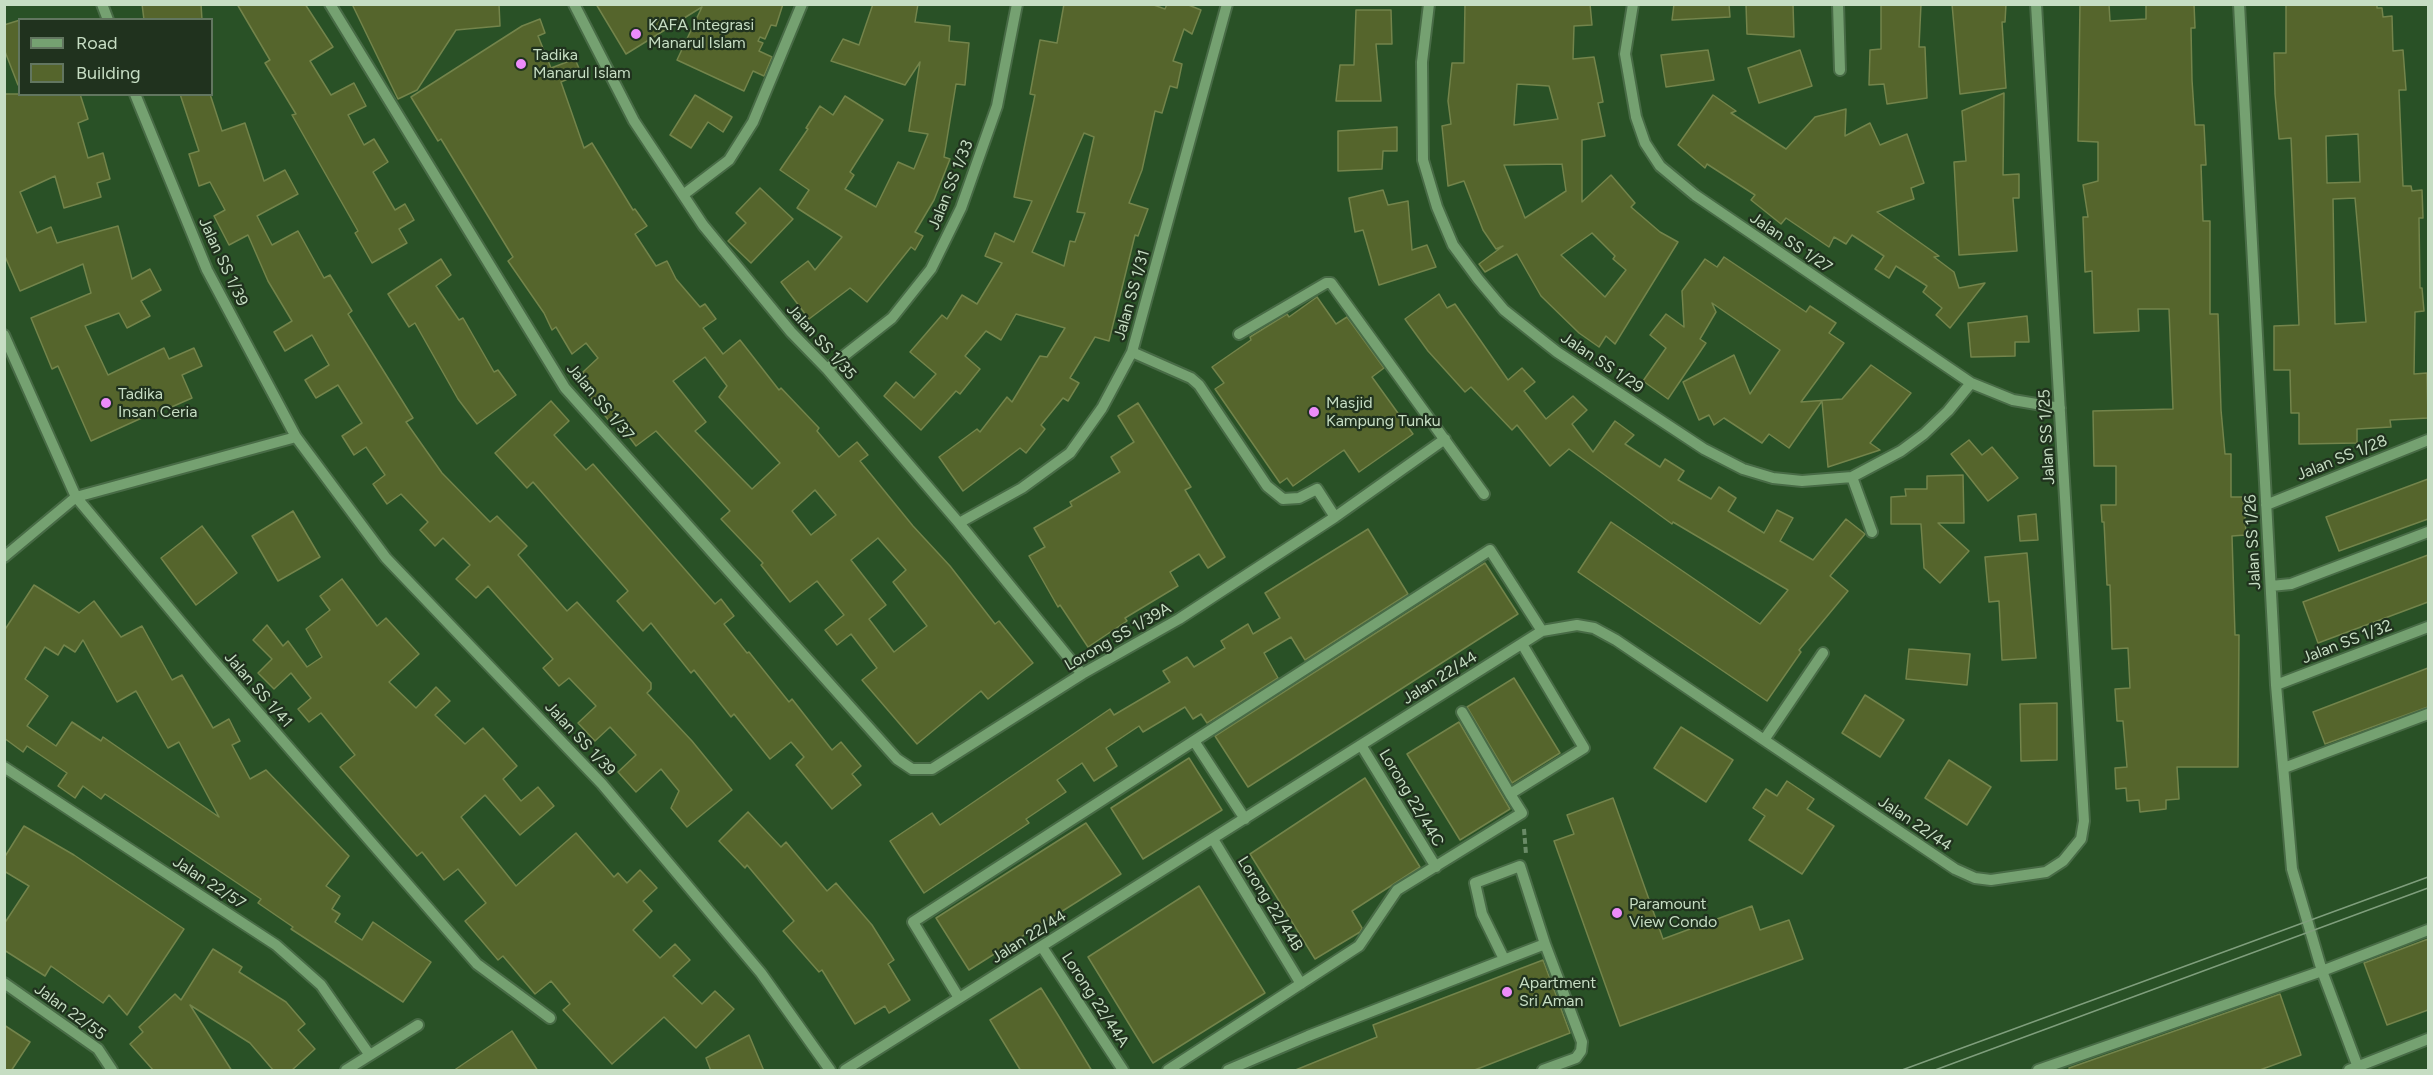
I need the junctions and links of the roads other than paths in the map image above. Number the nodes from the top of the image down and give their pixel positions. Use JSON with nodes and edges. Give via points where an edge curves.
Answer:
{"nodes":[{"id":1,"x":330,"y":4,"type":"edge"},
{"id":2,"x":574,"y":4,"type":"edge"},
{"id":3,"x":802,"y":4,"type":"edge"},
{"id":4,"x":1017,"y":4,"type":"edge"},
{"id":5,"x":1227,"y":4,"type":"edge"},
{"id":6,"x":1429,"y":4,"type":"edge"},
{"id":7,"x":1634,"y":4,"type":"edge"},
{"id":8,"x":1838,"y":4,"type":"edge"},
{"id":9,"x":2036,"y":4,"type":"edge"},
{"id":10,"x":2239,"y":4,"type":"edge"},
{"id":11,"x":1840,"y":70,"type":"dead end"},
{"id":12,"x":136,"y":96,"type":"edge"},
{"id":13,"x":683,"y":195,"type":"junction"},
{"id":14,"x":1239,"y":334,"type":"dead end"},
{"id":15,"x":4,"y":335,"type":"edge"},
{"id":16,"x":1132,"y":352,"type":"junction"},
{"id":17,"x":827,"y":369,"type":"junction"},
{"id":18,"x":1971,"y":383,"type":"junction"},
{"id":19,"x":2060,"y":408,"type":"junction"},
{"id":20,"x":296,"y":437,"type":"junction"},
{"id":21,"x":1445,"y":439,"type":"junction"},
{"id":22,"x":2428,"y":440,"type":"edge"},
{"id":23,"x":1852,"y":477,"type":"junction"},
{"id":24,"x":1484,"y":494,"type":"dead end"},
{"id":25,"x":76,"y":497,"type":"junction"},
{"id":26,"x":2266,"y":505,"type":"junction"},
{"id":27,"x":1335,"y":518,"type":"junction"},
{"id":28,"x":959,"y":523,"type":"junction"},
{"id":29,"x":1872,"y":532,"type":"dead end"},
{"id":30,"x":2428,"y":532,"type":"edge"},
{"id":31,"x":9,"y":545,"type":"edge"},
{"id":32,"x":4,"y":556,"type":"edge"},
{"id":33,"x":2271,"y":586,"type":"junction"},
{"id":34,"x":2428,"y":627,"type":"edge"},
{"id":35,"x":1542,"y":631,"type":"junction"},
{"id":36,"x":1522,"y":644,"type":"junction"},
{"id":37,"x":1823,"y":653,"type":"dead end"},
{"id":38,"x":1083,"y":674,"type":"junction"},
{"id":39,"x":2276,"y":685,"type":"junction"},
{"id":40,"x":1462,"y":712,"type":"dead end"},
{"id":41,"x":2428,"y":714,"type":"edge"},
{"id":42,"x":1764,"y":740,"type":"junction"},
{"id":43,"x":1194,"y":741,"type":"junction"},
{"id":44,"x":1361,"y":745,"type":"junction"},
{"id":45,"x":4,"y":767,"type":"edge"},
{"id":46,"x":2284,"y":768,"type":"junction"},
{"id":47,"x":912,"y":769,"type":"joint"},
{"id":48,"x":1510,"y":794,"type":"junction"},
{"id":49,"x":1245,"y":819,"type":"junction"},
{"id":50,"x":1213,"y":839,"type":"junction"},
{"id":51,"x":2063,"y":861,"type":"joint"},
{"id":52,"x":1436,"y":867,"type":"junction"},
{"id":53,"x":2428,"y":930,"type":"edge"},
{"id":54,"x":1545,"y":944,"type":"junction"},
{"id":55,"x":1042,"y":947,"type":"junction"},
{"id":56,"x":1504,"y":959,"type":"junction"},
{"id":57,"x":2322,"y":971,"type":"junction"},
{"id":58,"x":4,"y":983,"type":"edge"},
{"id":59,"x":1301,"y":984,"type":"junction"},
{"id":60,"x":959,"y":998,"type":"junction"},
{"id":61,"x":550,"y":1018,"type":"dead end"},
{"id":62,"x":418,"y":1025,"type":"dead end"},
{"id":63,"x":2428,"y":1039,"type":"edge"},
{"id":64,"x":369,"y":1054,"type":"junction"},
{"id":65,"x":2355,"y":1069,"type":"edge"},
{"id":66,"x":112,"y":1071,"type":"edge"},
{"id":67,"x":346,"y":1071,"type":"edge"},
{"id":68,"x":830,"y":1071,"type":"edge"},
{"id":69,"x":845,"y":1071,"type":"edge"},
{"id":70,"x":1123,"y":1071,"type":"edge"},
{"id":71,"x":1168,"y":1071,"type":"edge"},
{"id":72,"x":1228,"y":1071,"type":"edge"},
{"id":73,"x":1543,"y":1071,"type":"edge"},
{"id":74,"x":2038,"y":1071,"type":"edge"}],
"edges":[{"from":1,"to":47,"type":"street","name":"Jalan SS 1/37","via":[[565,387],[897,759]]},
{"from":2,"to":13,"type":"street","name":"Jalan SS 1/35","via":[[634,121]]},
{"from":3,"to":13,"type":"street","via":[[753,122],[729,160]]},
{"from":4,"to":17,"type":"street","name":"Jalan SS 1/33","via":[[997,106],[962,208],[931,269],[892,318]]},
{"from":5,"to":16,"type":"street","name":"Jalan SS 1/31"},
{"from":6,"to":23,"type":"street","name":"Jalan SS 1/29","via":[[1422,62],[1423,160],[1453,244],[1504,310],[1557,352],[1743,469],[1802,481]]},
{"from":7,"to":18,"type":"street","name":"Jalan SS 1/27","via":[[1625,54],[1636,117],[1645,143],[1660,166],[1695,195]]},
{"from":8,"to":11,"type":"street"},
{"from":9,"to":19,"type":"street","name":"Jalan SS 1/25"},
{"from":10,"to":26,"type":"street","name":"Jalan SS 1/26"},
{"from":12,"to":20,"type":"street","name":"Jalan SS 1/39","via":[[207,270]]},
{"from":13,"to":17,"type":"street","name":"Jalan SS 1/35","via":[[791,332]]},
{"from":14,"to":21,"type":"street","via":[[1331,283]]},
{"from":15,"to":25,"type":"street","name":"Jalan SS 1/41"},
{"from":16,"to":27,"type":"street","via":[[1199,385],[1267,486],[1282,499],[1299,498],[1317,489]]},
{"from":16,"to":28,"type":"street","name":"Jalan SS 1/31","via":[[1102,408],[1070,453],[1022,488]]},
{"from":17,"to":28,"type":"street","name":"Jalan SS 1/35"},
{"from":18,"to":19,"type":"street","name":"Jalan SS 1/27","via":[[2013,399]]},
{"from":18,"to":23,"type":"street","name":"Jalan SS 1/29","via":[[1924,435]]},
{"from":19,"to":51,"type":"street","name":"Jalan SS 1/25","via":[[2084,821],[2081,839]]},
{"from":20,"to":25,"type":"street"},
{"from":20,"to":68,"type":"street","name":"Jalan SS 1/39","via":[[386,558],[602,784],[761,973]]},
{"from":21,"to":24,"type":"street"},
{"from":21,"to":27,"type":"street","name":"Lorong SS 1/39A"},
{"from":22,"to":26,"type":"street","name":"Jalan SS 1/28"},
{"from":23,"to":29,"type":"street"},
{"from":25,"to":31,"type":"street"},
{"from":25,"to":61,"type":"street","name":"Jalan SS 1/41","via":[[477,964]]},
{"from":26,"to":33,"type":"street","name":"Jalan SS 1/26"},
{"from":27,"to":38,"type":"street","name":"Lorong SS 1/39A","via":[[1179,620]]},
{"from":28,"to":38,"type":"street","name":"Jalan SS 1/35"},
{"from":30,"to":33,"type":"street","via":[[2291,584]]},
{"from":31,"to":32,"type":"street"},
{"from":33,"to":39,"type":"street","name":"Jalan SS 1/26"},
{"from":34,"to":39,"type":"street","name":"Jalan SS 1/32"},
{"from":35,"to":36,"type":"street","name":"Jalan 22/44"},
{"from":35,"to":42,"type":"street","name":"Jalan 22/44","via":[[1577,625],[1594,628]]},
{"from":35,"to":43,"type":"street","via":[[1490,550]]},
{"from":36,"to":44,"type":"street","name":"Jalan 22/44"},
{"from":36,"to":48,"type":"street","via":[[1584,748]]},
{"from":37,"to":42,"type":"street"},
{"from":38,"to":47,"type":"street","name":"Lorong SS 1/39A","via":[[932,769]]},
{"from":39,"to":46,"type":"street","name":"Jalan SS 1/26"},
{"from":40,"to":48,"type":"street"},
{"from":41,"to":46,"type":"street"},
{"from":42,"to":51,"type":"street","name":"Jalan 22/44","via":[[1955,869],[1975,878],[2021,878],[2046,872]]},
{"from":43,"to":49,"type":"street"},
{"from":43,"to":60,"type":"street","via":[[913,922]]},
{"from":44,"to":49,"type":"street","name":"Jalan 22/44"},
{"from":44,"to":52,"type":"street","name":"Lorong 22/44C"},
{"from":45,"to":64,"type":"street","name":"Jalan 22/57","via":[[276,945],[321,985]]},
{"from":46,"to":57,"type":"street","name":"Jalan SS 1/26","via":[[2292,868]]},
{"from":48,"to":52,"type":"street","via":[[1522,813]]},
{"from":49,"to":50,"type":"street","name":"Jalan 22/44"},
{"from":50,"to":55,"type":"street","name":"Jalan 22/44"},
{"from":50,"to":59,"type":"street","name":"Lorong 22/44B"},
{"from":52,"to":59,"type":"street","via":[[1397,890],[1359,946]]},
{"from":53,"to":57,"type":"street"},
{"from":54,"to":56,"type":"street"},
{"from":54,"to":56,"type":"street","via":[[1520,866],[1475,883],[1482,914]]},
{"from":54,"to":73,"type":"street","via":[[1582,1042],[1576,1058]]},
{"from":55,"to":60,"type":"street","name":"Jalan 22/44"},
{"from":55,"to":70,"type":"street","name":"Lorong 22/44A"},
{"from":56,"to":72,"type":"street"},
{"from":57,"to":65,"type":"street","name":"Jalan SS 1/26"},
{"from":57,"to":74,"type":"street"},
{"from":58,"to":66,"type":"street","name":"Jalan 22/55","via":[[98,1049]]},
{"from":59,"to":71,"type":"street"},
{"from":60,"to":69,"type":"street","name":"Jalan 22/44"},
{"from":62,"to":64,"type":"street"},
{"from":63,"to":65,"type":"street"},
{"from":64,"to":67,"type":"street"}]}
